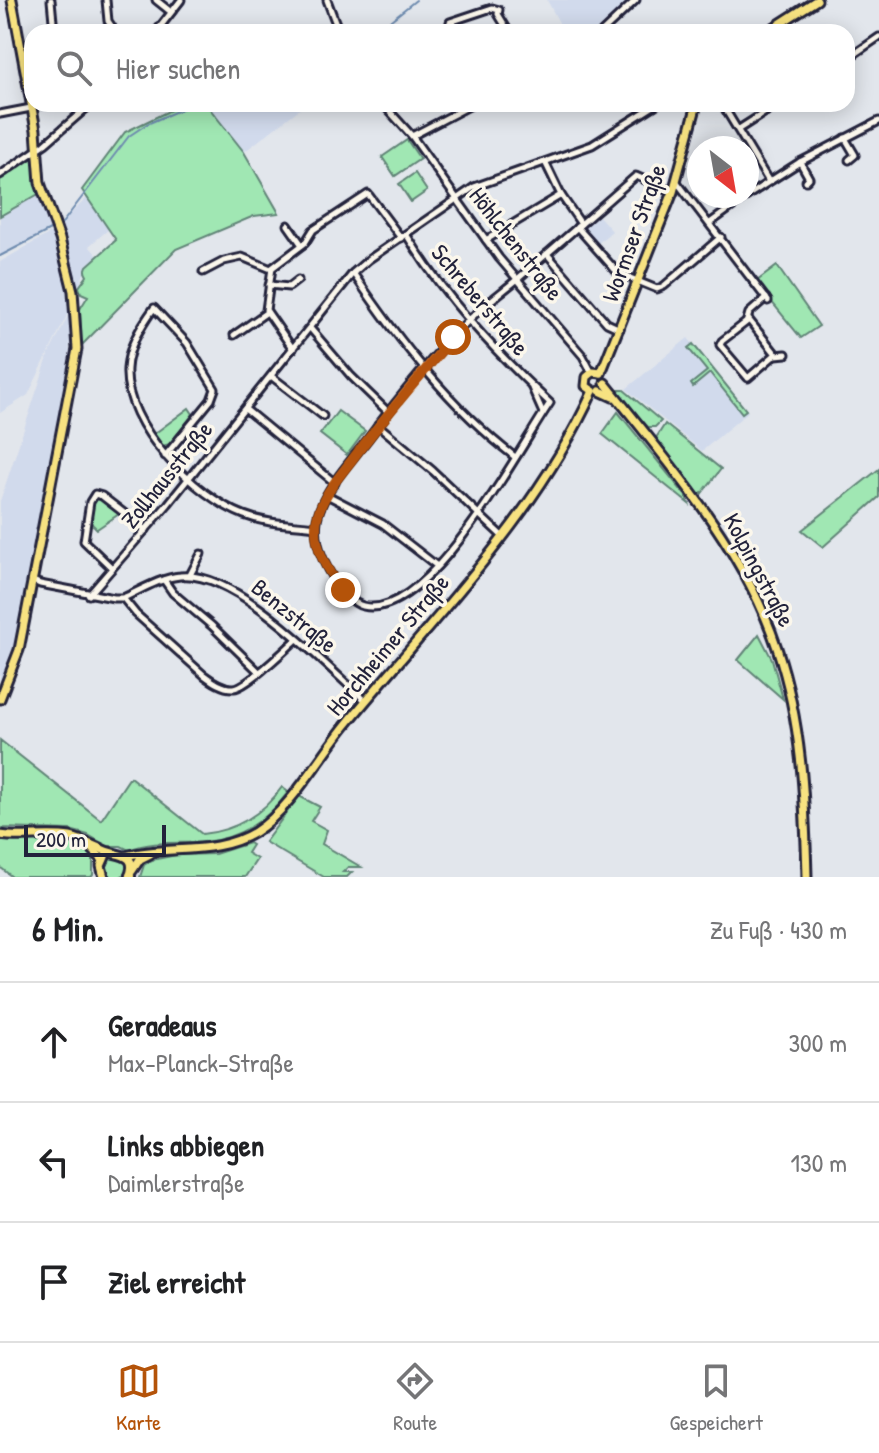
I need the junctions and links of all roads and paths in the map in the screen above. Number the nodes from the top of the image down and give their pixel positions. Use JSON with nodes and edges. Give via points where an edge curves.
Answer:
{"nodes":[{"id":1,"x":12,"y":0,"type":"edge"},
{"id":2,"x":51,"y":0,"type":"edge"},
{"id":3,"x":106,"y":0,"type":"edge"},
{"id":4,"x":156,"y":0,"type":"edge"},
{"id":5,"x":181,"y":0,"type":"edge"},
{"id":6,"x":327,"y":0,"type":"edge"},
{"id":7,"x":636,"y":0,"type":"edge"},
{"id":8,"x":817,"y":0,"type":"edge"},
{"id":9,"x":172,"y":12,"type":"junction"},
{"id":10,"x":450,"y":22,"type":"dead end"},
{"id":11,"x":53,"y":24,"type":"edge"},
{"id":12,"x":110,"y":24,"type":"edge"},
{"id":13,"x":162,"y":24,"type":"edge"},
{"id":14,"x":336,"y":24,"type":"edge"},
{"id":15,"x":504,"y":24,"type":"edge"},
{"id":16,"x":610,"y":24,"type":"edge"},
{"id":17,"x":780,"y":24,"type":"edge"},
{"id":18,"x":879,"y":37,"type":"edge"},
{"id":19,"x":855,"y":54,"type":"edge"},
{"id":20,"x":24,"y":68,"type":"edge"},
{"id":21,"x":24,"y":109,"type":"edge"},
{"id":22,"x":32,"y":112,"type":"edge"},
{"id":23,"x":82,"y":112,"type":"edge"},
{"id":24,"x":390,"y":112,"type":"edge"},
{"id":25,"x":458,"y":112,"type":"edge"},
{"id":26,"x":644,"y":112,"type":"edge"},
{"id":27,"x":695,"y":112,"type":"edge"},
{"id":28,"x":727,"y":112,"type":"edge"},
{"id":29,"x":766,"y":112,"type":"edge"},
{"id":30,"x":0,"y":114,"type":"edge"},
{"id":31,"x":879,"y":121,"type":"edge"},
{"id":32,"x":739,"y":129,"type":"junction"},
{"id":33,"x":412,"y":136,"type":"junction"},
{"id":34,"x":845,"y":138,"type":"junction"},
{"id":35,"x":37,"y":150,"type":"junction"},
{"id":36,"x":849,"y":160,"type":"dead end"},
{"id":37,"x":545,"y":162,"type":"junction"},
{"id":38,"x":800,"y":162,"type":"junction"},
{"id":39,"x":0,"y":175,"type":"edge"},
{"id":40,"x":768,"y":180,"type":"junction"},
{"id":41,"x":806,"y":181,"type":"dead end"},
{"id":42,"x":677,"y":182,"type":"junction"},
{"id":43,"x":759,"y":187,"type":"edge"},
{"id":44,"x":673,"y":192,"type":"junction"},
{"id":45,"x":561,"y":195,"type":"junction"},
{"id":46,"x":456,"y":197,"type":"junction"},
{"id":47,"x":731,"y":208,"type":"edge"},
{"id":48,"x":710,"y":223,"type":"junction"},
{"id":49,"x":288,"y":225,"type":"dead end"},
{"id":50,"x":579,"y":226,"type":"junction"},
{"id":51,"x":404,"y":236,"type":"junction"},
{"id":52,"x":721,"y":237,"type":"junction"},
{"id":53,"x":486,"y":240,"type":"junction"},
{"id":54,"x":302,"y":245,"type":"junction"},
{"id":55,"x":547,"y":254,"type":"junction"},
{"id":56,"x":271,"y":269,"type":"junction"},
{"id":57,"x":203,"y":272,"type":"dead end"},
{"id":58,"x":353,"y":273,"type":"junction"},
{"id":59,"x":298,"y":280,"type":"dead end"},
{"id":60,"x":517,"y":280,"type":"junction"},
{"id":61,"x":638,"y":282,"type":"junction"},
{"id":62,"x":269,"y":285,"type":"junction"},
{"id":63,"x":267,"y":312,"type":"junction"},
{"id":64,"x":468,"y":320,"type":"junction"},
{"id":65,"x":747,"y":320,"type":"junction"},
{"id":66,"x":310,"y":328,"type":"junction"},
{"id":67,"x":620,"y":329,"type":"junction"},
{"id":68,"x":234,"y":335,"type":"dead end"},
{"id":69,"x":293,"y":349,"type":"junction"},
{"id":70,"x":786,"y":354,"type":"dead end"},
{"id":71,"x":776,"y":355,"type":"junction"},
{"id":72,"x":425,"y":370,"type":"junction"},
{"id":73,"x":592,"y":373,"type":"junction"},
{"id":74,"x":601,"y":373,"type":"junction"},
{"id":75,"x":271,"y":376,"type":"junction"},
{"id":76,"x":605,"y":383,"type":"junction"},
{"id":77,"x":596,"y":391,"type":"junction"},
{"id":78,"x":619,"y":401,"type":"junction"},
{"id":79,"x":245,"y":409,"type":"junction"},
{"id":80,"x":389,"y":413,"type":"junction"},
{"id":81,"x":323,"y":416,"type":"dead end"},
{"id":82,"x":378,"y":425,"type":"junction"},
{"id":83,"x":165,"y":456,"type":"junction"},
{"id":84,"x":515,"y":457,"type":"junction"},
{"id":85,"x":189,"y":478,"type":"junction"},
{"id":86,"x":335,"y":483,"type":"junction"},
{"id":87,"x":327,"y":495,"type":"junction"},
{"id":88,"x":479,"y":515,"type":"junction"},
{"id":89,"x":316,"y":527,"type":"junction"},
{"id":90,"x":146,"y":530,"type":"junction"},
{"id":91,"x":503,"y":537,"type":"junction"},
{"id":92,"x":201,"y":554,"type":"dead end"},
{"id":93,"x":437,"y":566,"type":"junction"},
{"id":94,"x":112,"y":569,"type":"junction"},
{"id":95,"x":190,"y":575,"type":"junction"},
{"id":96,"x":164,"y":580,"type":"junction"},
{"id":97,"x":33,"y":581,"type":"junction"},
{"id":98,"x":89,"y":595,"type":"junction"},
{"id":99,"x":123,"y":598,"type":"junction"},
{"id":100,"x":296,"y":640,"type":"junction"},
{"id":101,"x":258,"y":671,"type":"junction"},
{"id":102,"x":0,"y":699,"type":"edge"},
{"id":103,"x":366,"y":701,"type":"junction"},
{"id":104,"x":0,"y":835,"type":"edge"},
{"id":105,"x":79,"y":840,"type":"junction"},
{"id":106,"x":160,"y":850,"type":"junction"},
{"id":107,"x":110,"y":853,"type":"junction"},
{"id":108,"x":126,"y":856,"type":"junction"},
{"id":109,"x":103,"y":860,"type":"junction"},
{"id":110,"x":130,"y":875,"type":"edge"},
{"id":111,"x":102,"y":876,"type":"edge"},
{"id":112,"x":804,"y":877,"type":"edge"}],
"edges":[{"from":1,"to":20,"type":"main road"},
{"from":2,"to":11,"type":"street"},
{"from":3,"to":12,"type":"street"},
{"from":4,"to":9,"type":"street"},
{"from":5,"to":9,"type":"street"},
{"from":6,"to":14,"type":"street"},
{"from":7,"to":16,"type":"street"},
{"from":8,"to":17,"type":"main road"},
{"from":9,"to":13,"type":"street"},
{"from":10,"to":15,"type":"street","via":[[492,8],[499,10]]},
{"from":18,"to":19,"type":"street"},
{"from":21,"to":30,"type":"street"},
{"from":22,"to":35,"type":"main road"},
{"from":23,"to":35,"type":"street"},
{"from":24,"to":33,"type":"street","name":"Höhlchenstraße"},
{"from":25,"to":33,"type":"street"},
{"from":26,"to":37,"type":"street","name":"Zollhausstraße","via":[[592,145]]},
{"from":27,"to":42,"type":"main road","name":"Wormser Straße"},
{"from":28,"to":32,"type":"street"},
{"from":29,"to":32,"type":"street"},
{"from":31,"to":34,"type":"street"},
{"from":32,"to":40,"type":"street"},
{"from":33,"to":46,"type":"street","name":"Höhlchenstraße"},
{"from":34,"to":36,"type":"street","via":[[855,155]]},
{"from":34,"to":38,"type":"street"},
{"from":35,"to":39,"type":"street"},
{"from":35,"to":97,"type":"main road","via":[[42,192],[73,291],[77,349]]},
{"from":37,"to":45,"type":"street"},
{"from":37,"to":46,"type":"street","name":"Zollhausstraße"},
{"from":38,"to":40,"type":"street"},
{"from":38,"to":41,"type":"street"},
{"from":40,"to":43,"type":"street"},
{"from":42,"to":44,"type":"main road","name":"Wormser Straße"},
{"from":42,"to":48,"type":"street"},
{"from":44,"to":50,"type":"street","via":[[638,176]]},
{"from":44,"to":61,"type":"main road","name":"Wormser Straße"},
{"from":45,"to":50,"type":"street"},
{"from":45,"to":53,"type":"street"},
{"from":46,"to":51,"type":"street","name":"Zollhausstraße"},
{"from":46,"to":53,"type":"street","name":"Höhlchenstraße"},
{"from":47,"to":48,"type":"street"},
{"from":48,"to":52,"type":"street"},
{"from":49,"to":54,"type":"street"},
{"from":50,"to":55,"type":"street"},
{"from":50,"to":61,"type":"street","via":[[618,273]]},
{"from":51,"to":54,"type":"street","name":"Schreberstraße","via":[[368,194],[313,230]]},
{"from":51,"to":58,"type":"street","name":"Zollhausstraße"},
{"from":51,"to":64,"type":"street","name":"Schreberstraße"},
{"from":52,"to":61,"type":"street","via":[[662,288]]},
{"from":52,"to":65,"type":"street","via":[[767,300]]},
{"from":53,"to":60,"type":"street","name":"Höhlchenstraße"},
{"from":54,"to":56,"type":"street"},
{"from":55,"to":60,"type":"street"},
{"from":55,"to":67,"type":"street","via":[[607,323]]},
{"from":56,"to":57,"type":"street","via":[[242,257]]},
{"from":56,"to":62,"type":"street"},
{"from":58,"to":66,"type":"street","name":"Zollhausstraße"},
{"from":58,"to":72,"type":"street"},
{"from":59,"to":62,"type":"street","via":[[289,287]]},
{"from":60,"to":64,"type":"street"},
{"from":60,"to":73,"type":"street","name":"Höhlchenstraße"},
{"from":61,"to":67,"type":"main road","name":"Wormser Straße"},
{"from":62,"to":63,"type":"street"},
{"from":63,"to":68,"type":"street"},
{"from":63,"to":69,"type":"street"},
{"from":64,"to":72,"type":"street"},
{"from":64,"to":84,"type":"street","name":"Schreberstraße","via":[[531,387],[543,413]]},
{"from":65,"to":71,"type":"street"},
{"from":65,"to":71,"type":"street","via":[[720,343],[746,377]]},
{"from":66,"to":69,"type":"street","name":"Zollhausstraße"},
{"from":66,"to":80,"type":"street"},
{"from":67,"to":74,"type":"main road","name":"Wormser Straße"},
{"from":69,"to":75,"type":"street","name":"Zollhausstraße"},
{"from":70,"to":71,"type":"street"},
{"from":72,"to":80,"type":"street"},
{"from":72,"to":84,"type":"street"},
{"from":73,"to":74,"type":"main road"},
{"from":73,"to":77,"type":"main road","via":[[585,382]]},
{"from":74,"to":76,"type":"main road","name":"Kolpingstraße"},
{"from":75,"to":79,"type":"street","name":"Zollhausstraße"},
{"from":75,"to":81,"type":"street"},
{"from":76,"to":77,"type":"main road","name":"Horchheimer Straße"},
{"from":76,"to":78,"type":"main road","name":"Kolpingstraße"},
{"from":77,"to":78,"type":"main road","name":"Kolpingstraße"},
{"from":77,"to":91,"type":"main road","name":"Horchheimer Straße"},
{"from":78,"to":112,"type":"main road","name":"Kolpingstraße","via":[[718,531],[767,622],[794,713],[804,792]]},
{"from":79,"to":85,"type":"street","name":"Zollhausstraße"},
{"from":79,"to":86,"type":"street"},
{"from":80,"to":82,"type":"street"},
{"from":82,"to":86,"type":"street"},
{"from":82,"to":88,"type":"street"},
{"from":83,"to":83,"type":"street","via":[[215,389],[187,343],[154,308],[129,354],[127,378],[141,420]]},
{"from":83,"to":85,"type":"street"},
{"from":84,"to":88,"type":"street"},
{"from":85,"to":89,"type":"street","via":[[243,515]]},
{"from":85,"to":90,"type":"street","name":"Zollhausstraße"},
{"from":86,"to":87,"type":"street"},
{"from":87,"to":89,"type":"street"},
{"from":87,"to":93,"type":"street","via":[[383,524]]},
{"from":88,"to":91,"type":"street"},
{"from":88,"to":93,"type":"street"},
{"from":89,"to":93,"type":"street","via":[[328,570],[360,606],[393,600]]},
{"from":90,"to":94,"type":"street","name":"Zollhausstraße"},
{"from":90,"to":94,"type":"street","via":[[95,494],[84,541]]},
{"from":91,"to":103,"type":"main road","name":"Horchheimer Straße"},
{"from":92,"to":95,"type":"street"},
{"from":94,"to":98,"type":"street","name":"Zollhausstraße"},
{"from":95,"to":96,"type":"street","name":"Benzstraße"},
{"from":95,"to":100,"type":"street","name":"Benzstraße","via":[[225,584]]},
{"from":96,"to":99,"type":"street","name":"Benzstraße"},
{"from":96,"to":101,"type":"street"},
{"from":97,"to":98,"type":"street","name":"Benzstraße"},
{"from":97,"to":102,"type":"main road","via":[[19,650]]},
{"from":98,"to":99,"type":"street","name":"Benzstraße"},
{"from":99,"to":101,"type":"street","via":[[216,684],[239,687]]},
{"from":100,"to":101,"type":"street"},
{"from":100,"to":103,"type":"street","name":"Benzstraße"},
{"from":103,"to":106,"type":"main road","name":"Horchheimer Straße","via":[[264,827],[220,846]]},
{"from":104,"to":105,"type":"main road"},
{"from":105,"to":107,"type":"main road"},
{"from":105,"to":109,"type":"main road"},
{"from":106,"to":108,"type":"main road","name":"Horchheimer Straße"},
{"from":106,"to":110,"type":"main road","via":[[143,857]]},
{"from":107,"to":108,"type":"main road"},
{"from":107,"to":109,"type":"main road"},
{"from":108,"to":110,"type":"main road"},
{"from":109,"to":111,"type":"main road"}]}
